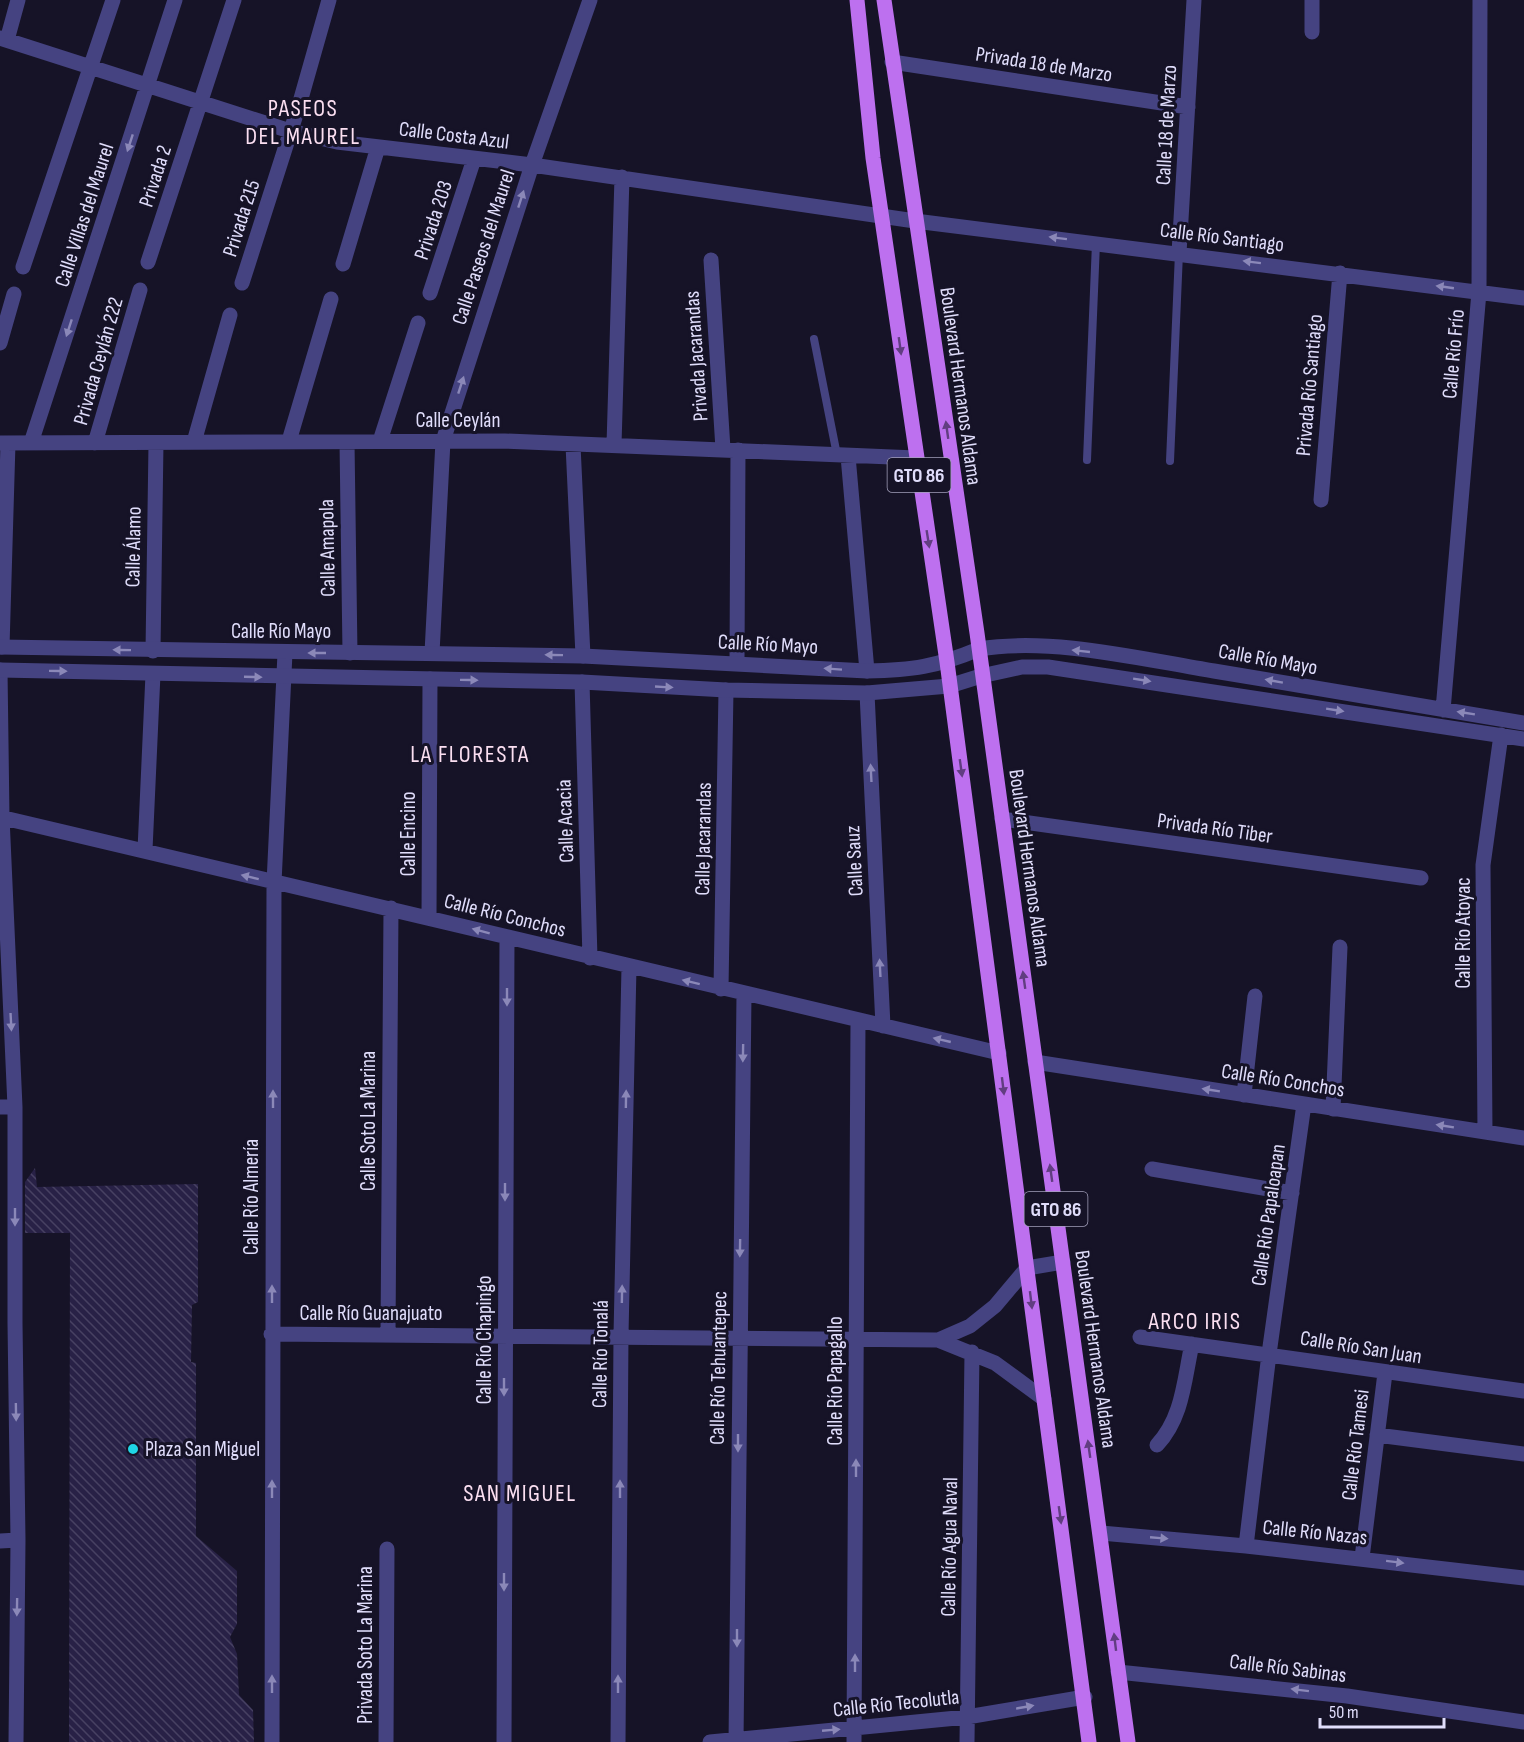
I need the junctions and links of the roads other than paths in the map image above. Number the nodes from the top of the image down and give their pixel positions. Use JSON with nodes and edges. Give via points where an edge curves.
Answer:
{"nodes":[{"id":1,"x":18,"y":0,"type":"edge"},
{"id":2,"x":114,"y":0,"type":"edge"},
{"id":3,"x":176,"y":0,"type":"edge"},
{"id":4,"x":234,"y":0,"type":"edge"},
{"id":5,"x":329,"y":0,"type":"edge"},
{"id":6,"x":590,"y":0,"type":"edge"},
{"id":7,"x":857,"y":0,"type":"edge"},
{"id":8,"x":884,"y":0,"type":"edge"},
{"id":9,"x":1194,"y":0,"type":"edge"},
{"id":10,"x":1312,"y":0,"type":"edge"},
{"id":11,"x":1480,"y":0,"type":"edge"},
{"id":12,"x":1312,"y":32,"type":"dead end"},
{"id":13,"x":3,"y":39,"type":"edge"},
{"id":14,"x":892,"y":62,"type":"junction"},
{"id":15,"x":90,"y":67,"type":"junction"},
{"id":16,"x":148,"y":87,"type":"junction"},
{"id":17,"x":201,"y":104,"type":"junction"},
{"id":18,"x":1188,"y":107,"type":"junction"},
{"id":19,"x":290,"y":132,"type":"junction"},
{"id":20,"x":378,"y":147,"type":"junction"},
{"id":21,"x":474,"y":159,"type":"junction"},
{"id":22,"x":532,"y":165,"type":"junction"},
{"id":23,"x":622,"y":177,"type":"junction"},
{"id":24,"x":881,"y":214,"type":"junction"},
{"id":25,"x":915,"y":221,"type":"junction"},
{"id":26,"x":1096,"y":243,"type":"junction"},
{"id":27,"x":1179,"y":253,"type":"junction"},
{"id":28,"x":711,"y":260,"type":"dead end"},
{"id":29,"x":148,"y":262,"type":"dead end"},
{"id":30,"x":343,"y":264,"type":"dead end"},
{"id":31,"x":23,"y":267,"type":"dead end"},
{"id":32,"x":1340,"y":273,"type":"junction"},
{"id":33,"x":242,"y":283,"type":"dead end"},
{"id":34,"x":140,"y":290,"type":"dead end"},
{"id":35,"x":1479,"y":292,"type":"junction"},
{"id":36,"x":430,"y":293,"type":"dead end"},
{"id":37,"x":14,"y":294,"type":"dead end"},
{"id":38,"x":1524,"y":298,"type":"edge"},
{"id":39,"x":331,"y":299,"type":"dead end"},
{"id":40,"x":230,"y":315,"type":"dead end"},
{"id":41,"x":418,"y":323,"type":"dead end"},
{"id":42,"x":814,"y":339,"type":"dead end"},
{"id":43,"x":0,"y":343,"type":"edge"},
{"id":44,"x":289,"y":441,"type":"junction"},
{"id":45,"x":380,"y":441,"type":"junction"},
{"id":46,"x":444,"y":441,"type":"junction"},
{"id":47,"x":194,"y":442,"type":"junction"},
{"id":48,"x":347,"y":442,"type":"junction"},
{"id":49,"x":4,"y":443,"type":"edge"},
{"id":50,"x":31,"y":443,"type":"junction"},
{"id":51,"x":95,"y":443,"type":"junction"},
{"id":52,"x":156,"y":443,"type":"junction"},
{"id":53,"x":573,"y":445,"type":"junction"},
{"id":54,"x":614,"y":445,"type":"junction"},
{"id":55,"x":730,"y":450,"type":"junction"},
{"id":56,"x":843,"y":456,"type":"junction"},
{"id":57,"x":916,"y":458,"type":"junction"},
{"id":58,"x":1087,"y":460,"type":"dead end"},
{"id":59,"x":1170,"y":460,"type":"dead end"},
{"id":60,"x":1321,"y":500,"type":"dead end"},
{"id":61,"x":1,"y":647,"type":"edge"},
{"id":62,"x":979,"y":649,"type":"junction"},
{"id":63,"x":153,"y":651,"type":"junction"},
{"id":64,"x":285,"y":653,"type":"junction"},
{"id":65,"x":350,"y":653,"type":"junction"},
{"id":66,"x":432,"y":653,"type":"junction"},
{"id":67,"x":1112,"y":654,"type":"junction"},
{"id":68,"x":583,"y":656,"type":"junction"},
{"id":69,"x":946,"y":662,"type":"junction"},
{"id":70,"x":737,"y":663,"type":"junction"},
{"id":71,"x":0,"y":670,"type":"edge"},
{"id":72,"x":867,"y":671,"type":"junction"},
{"id":73,"x":153,"y":674,"type":"junction"},
{"id":74,"x":1108,"y":675,"type":"junction"},
{"id":75,"x":981,"y":676,"type":"junction"},
{"id":76,"x":284,"y":678,"type":"junction"},
{"id":77,"x":430,"y":679,"type":"junction"},
{"id":78,"x":582,"y":682,"type":"junction"},
{"id":79,"x":949,"y":686,"type":"junction"},
{"id":80,"x":726,"y":690,"type":"junction"},
{"id":81,"x":867,"y":693,"type":"junction"},
{"id":82,"x":1443,"y":710,"type":"junction"},
{"id":83,"x":1524,"y":723,"type":"edge"},
{"id":84,"x":1501,"y":735,"type":"junction"},
{"id":85,"x":1524,"y":739,"type":"edge"},
{"id":86,"x":1,"y":817,"type":"edge"},
{"id":87,"x":1002,"y":819,"type":"junction"},
{"id":88,"x":145,"y":850,"type":"junction"},
{"id":89,"x":1421,"y":878,"type":"dead end"},
{"id":90,"x":274,"y":883,"type":"junction"},
{"id":91,"x":391,"y":908,"type":"junction"},
{"id":92,"x":429,"y":918,"type":"junction"},
{"id":93,"x":3,"y":920,"type":"edge"},
{"id":94,"x":507,"y":938,"type":"junction"},
{"id":95,"x":1340,"y":947,"type":"dead end"},
{"id":96,"x":590,"y":958,"type":"junction"},
{"id":97,"x":629,"y":967,"type":"junction"},
{"id":98,"x":721,"y":989,"type":"junction"},
{"id":99,"x":744,"y":994,"type":"junction"},
{"id":100,"x":1255,"y":996,"type":"dead end"},
{"id":101,"x":858,"y":1021,"type":"junction"},
{"id":102,"x":883,"y":1026,"type":"junction"},
{"id":103,"x":999,"y":1053,"type":"junction"},
{"id":104,"x":1035,"y":1062,"type":"junction"},
{"id":105,"x":1244,"y":1095,"type":"junction"},
{"id":106,"x":1304,"y":1104,"type":"junction"},
{"id":107,"x":8,"y":1107,"type":"edge"},
{"id":108,"x":1333,"y":1109,"type":"junction"},
{"id":109,"x":1485,"y":1132,"type":"junction"},
{"id":110,"x":1524,"y":1138,"type":"edge"},
{"id":111,"x":1152,"y":1169,"type":"dead end"},
{"id":112,"x":1292,"y":1193,"type":"junction"},
{"id":113,"x":1063,"y":1262,"type":"junction"},
{"id":114,"x":1027,"y":1268,"type":"junction"},
{"id":115,"x":7,"y":1323,"type":"edge"},
{"id":116,"x":271,"y":1334,"type":"junction"},
{"id":117,"x":388,"y":1334,"type":"junction"},
{"id":118,"x":504,"y":1334,"type":"junction"},
{"id":119,"x":621,"y":1335,"type":"junction"},
{"id":120,"x":1140,"y":1337,"type":"dead end"},
{"id":121,"x":738,"y":1338,"type":"junction"},
{"id":122,"x":856,"y":1338,"type":"junction"},
{"id":123,"x":938,"y":1340,"type":"junction"},
{"id":124,"x":1192,"y":1344,"type":"junction"},
{"id":125,"x":972,"y":1352,"type":"junction"},
{"id":126,"x":1269,"y":1354,"type":"junction"},
{"id":127,"x":1386,"y":1373,"type":"junction"},
{"id":128,"x":1524,"y":1391,"type":"edge"},
{"id":129,"x":1044,"y":1399,"type":"junction"},
{"id":130,"x":1377,"y":1435,"type":"junction"},
{"id":131,"x":1158,"y":1445,"type":"dead end"},
{"id":132,"x":1524,"y":1454,"type":"edge"},
{"id":133,"x":1101,"y":1533,"type":"junction"},
{"id":134,"x":18,"y":1540,"type":"junction"},
{"id":135,"x":0,"y":1541,"type":"edge"},
{"id":136,"x":1246,"y":1546,"type":"junction"},
{"id":137,"x":387,"y":1549,"type":"dead end"},
{"id":138,"x":1362,"y":1558,"type":"junction"},
{"id":139,"x":1524,"y":1578,"type":"edge"},
{"id":140,"x":1118,"y":1672,"type":"junction"},
{"id":141,"x":1085,"y":1697,"type":"junction"},
{"id":142,"x":967,"y":1717,"type":"junction"},
{"id":143,"x":1524,"y":1722,"type":"edge"},
{"id":144,"x":855,"y":1735,"type":"edge"},
{"id":145,"x":736,"y":1741,"type":"edge"},
{"id":146,"x":16,"y":1742,"type":"edge"},
{"id":147,"x":272,"y":1742,"type":"edge"},
{"id":148,"x":386,"y":1742,"type":"edge"},
{"id":149,"x":504,"y":1742,"type":"edge"},
{"id":150,"x":618,"y":1742,"type":"edge"},
{"id":151,"x":710,"y":1742,"type":"edge"},
{"id":152,"x":968,"y":1742,"type":"edge"},
{"id":153,"x":1089,"y":1742,"type":"edge"},
{"id":154,"x":1128,"y":1742,"type":"edge"}],
"edges":[{"from":1,"to":13,"type":"street"},
{"from":2,"to":15,"type":"street"},
{"from":3,"to":16,"type":"street","name":"Calle Villas del Maurel"},
{"from":4,"to":17,"type":"street","name":"Privada 2"},
{"from":5,"to":19,"type":"street","name":"Privada 215"},
{"from":6,"to":22,"type":"street","name":"Calle Paseos del Maurel"},
{"from":7,"to":24,"type":"main road","number":"GTO 86"},
{"from":8,"to":14,"type":"main road","name":"Boulevard Hermanos Aldama","number":"GTO 86"},
{"from":9,"to":18,"type":"street","name":"Calle 18 de Marzo"},
{"from":10,"to":12,"type":"street"},
{"from":11,"to":35,"type":"street","name":"Calle Río Frío"},
{"from":13,"to":15,"type":"street","name":"Calle Costa Azul"},
{"from":14,"to":18,"type":"street","name":"Privada 18 de Marzo"},
{"from":14,"to":25,"type":"main road","name":"Boulevard Hermanos Aldama","number":"GTO 86"},
{"from":15,"to":16,"type":"street","name":"Calle Costa Azul"},
{"from":15,"to":31,"type":"street"},
{"from":16,"to":17,"type":"street","name":"Calle Costa Azul"},
{"from":16,"to":50,"type":"street","name":"Calle Villas del Maurel","one_way":true},
{"from":17,"to":19,"type":"street","name":"Calle Costa Azul"},
{"from":17,"to":29,"type":"street","name":"Privada 2"},
{"from":18,"to":27,"type":"street","name":"Calle 18 de Marzo"},
{"from":19,"to":20,"type":"street","name":"Calle Costa Azul"},
{"from":19,"to":33,"type":"street","name":"Privada 215"},
{"from":20,"to":21,"type":"street","name":"Calle Costa Azul"},
{"from":20,"to":30,"type":"street"},
{"from":21,"to":22,"type":"street","name":"Calle Costa Azul"},
{"from":21,"to":36,"type":"street","name":"Privada 203"},
{"from":22,"to":23,"type":"street","name":"Calle Costa Azul"},
{"from":46,"to":22,"type":"street","name":"Calle Paseos del Maurel","one_way":true},
{"from":23,"to":24,"type":"street","name":"Calle Costa Azul"},
{"from":23,"to":54,"type":"street"},
{"from":24,"to":25,"type":"street","name":"Calle Costa Azul"},
{"from":24,"to":57,"type":"main road","number":"GTO 86","one_way":true},
{"from":26,"to":25,"type":"street","name":"Calle Río Santiago","one_way":true},
{"from":62,"to":25,"type":"main road","name":"Boulevard Hermanos Aldama","number":"GTO 86","one_way":true},
{"from":26,"to":27,"type":"street","name":"Calle Río Santiago"},
{"from":26,"to":58,"type":"lane"},
{"from":32,"to":27,"type":"street","name":"Calle Río Santiago","one_way":true},
{"from":27,"to":59,"type":"lane"},
{"from":28,"to":55,"type":"street","name":"Privada Jacarandas"},
{"from":35,"to":32,"type":"street","name":"Calle Río Santiago","one_way":true},
{"from":32,"to":60,"type":"street","name":"Privada Río Santiago"},
{"from":34,"to":51,"type":"street","name":"Privada Ceylán 222"},
{"from":35,"to":38,"type":"street","name":"Calle Río Santiago"},
{"from":35,"to":82,"type":"street","name":"Calle Río Frío"},
{"from":37,"to":43,"type":"street"},
{"from":39,"to":44,"type":"street"},
{"from":40,"to":47,"type":"street"},
{"from":41,"to":45,"type":"street"},
{"from":42,"to":56,"type":"lane"},
{"from":44,"to":47,"type":"street","name":"Calle Ceylán"},
{"from":44,"to":48,"type":"street","name":"Calle Ceylán"},
{"from":45,"to":46,"type":"street","name":"Calle Ceylán"},
{"from":45,"to":48,"type":"street","name":"Calle Ceylán"},
{"from":46,"to":53,"type":"street","name":"Calle Ceylán"},
{"from":46,"to":66,"type":"street"},
{"from":47,"to":52,"type":"street","name":"Calle Ceylán"},
{"from":48,"to":65,"type":"street","name":"Calle Amapola"},
{"from":49,"to":50,"type":"street","name":"Calle Ceylán"},
{"from":49,"to":61,"type":"street"},
{"from":50,"to":51,"type":"street","name":"Calle Ceylán"},
{"from":51,"to":52,"type":"street","name":"Calle Ceylán"},
{"from":52,"to":63,"type":"street","name":"Calle Álamo"},
{"from":53,"to":54,"type":"street","name":"Calle Ceylán"},
{"from":53,"to":68,"type":"street"},
{"from":54,"to":55,"type":"street","name":"Calle Ceylán"},
{"from":55,"to":56,"type":"street","name":"Calle Ceylán"},
{"from":55,"to":70,"type":"street"},
{"from":56,"to":57,"type":"street","name":"Calle Ceylán"},
{"from":56,"to":72,"type":"street"},
{"from":57,"to":69,"type":"main road","number":"GTO 86","one_way":true},
{"from":63,"to":61,"type":"street","name":"Calle Río Mayo","one_way":true},
{"from":67,"to":62,"type":"street","name":"Calle Río Mayo","one_way":true,"via":[[1034,646]]},
{"from":62,"to":69,"type":"street","name":"Calle Río Mayo"},
{"from":62,"to":75,"type":"main road","name":"Boulevard Hermanos Aldama","number":"GTO 86"},
{"from":63,"to":64,"type":"street","name":"Calle Río Mayo"},
{"from":65,"to":64,"type":"street","name":"Calle Río Mayo","one_way":true},
{"from":64,"to":76,"type":"street","name":"Calle Río Almería"},
{"from":65,"to":66,"type":"street","name":"Calle Río Mayo"},
{"from":68,"to":66,"type":"street","name":"Calle Río Mayo","one_way":true},
{"from":67,"to":74,"type":"street"},
{"from":82,"to":67,"type":"street","name":"Calle Río Mayo","one_way":true},
{"from":68,"to":70,"type":"street","name":"Calle Río Mayo"},
{"from":69,"to":72,"type":"street","name":"Calle Río Mayo","via":[[912,670]]},
{"from":69,"to":79,"type":"main road","number":"GTO 86"},
{"from":72,"to":70,"type":"street","name":"Calle Río Mayo","one_way":true},
{"from":71,"to":73,"type":"street","name":"Calle Río Mayo","one_way":true},
{"from":71,"to":86,"type":"street"},
{"from":73,"to":76,"type":"street","name":"Calle Río Mayo","one_way":true},
{"from":73,"to":88,"type":"street"},
{"from":74,"to":75,"type":"street","name":"Calle Río Mayo","via":[[1022,667]]},
{"from":74,"to":84,"type":"street","name":"Calle Río Mayo","one_way":true},
{"from":75,"to":79,"type":"street","name":"Calle Río Mayo"},
{"from":75,"to":87,"type":"main road","name":"Boulevard Hermanos Aldama","number":"GTO 86"},
{"from":76,"to":77,"type":"street","name":"Calle Río Mayo"},
{"from":76,"to":90,"type":"street","name":"Calle Río Almería"},
{"from":77,"to":78,"type":"street","name":"Calle Río Mayo","one_way":true},
{"from":77,"to":92,"type":"street","name":"Calle Encino"},
{"from":78,"to":80,"type":"street","name":"Calle Río Mayo","one_way":true},
{"from":78,"to":96,"type":"street","name":"Calle Acacia"},
{"from":79,"to":81,"type":"street","name":"Calle Río Mayo"},
{"from":79,"to":103,"type":"main road","number":"GTO 86","one_way":true},
{"from":80,"to":81,"type":"street","name":"Calle Río Mayo"},
{"from":80,"to":98,"type":"street","name":"Calle Jacarandas"},
{"from":102,"to":81,"type":"street","name":"Calle Sauz","one_way":true},
{"from":83,"to":82,"type":"street","name":"Calle Río Mayo","one_way":true},
{"from":84,"to":85,"type":"street","name":"Calle Río Mayo"},
{"from":84,"to":109,"type":"street","name":"Calle Río Atoyac","via":[[1484,865]]},
{"from":86,"to":88,"type":"street","name":"Calle Río Conchos"},
{"from":86,"to":93,"type":"street"},
{"from":87,"to":89,"type":"street","name":"Privada Río Tiber"},
{"from":104,"to":87,"type":"main road","name":"Boulevard Hermanos Aldama","number":"GTO 86","one_way":true},
{"from":90,"to":88,"type":"street","name":"Calle Río Conchos","one_way":true},
{"from":90,"to":91,"type":"street","name":"Calle Río Conchos"},
{"from":116,"to":90,"type":"street","name":"Calle Río Almería","one_way":true},
{"from":91,"to":92,"type":"street","name":"Calle Río Conchos"},
{"from":91,"to":117,"type":"street","name":"Calle Soto La Marina"},
{"from":94,"to":92,"type":"street","name":"Calle Río Conchos","one_way":true},
{"from":93,"to":107,"type":"street","one_way":true},
{"from":94,"to":96,"type":"street","name":"Calle Río Conchos"},
{"from":94,"to":118,"type":"street","name":"Calle Río Chapingo","one_way":true},
{"from":95,"to":108,"type":"street"},
{"from":96,"to":97,"type":"street","name":"Calle Río Conchos"},
{"from":98,"to":97,"type":"street","name":"Calle Río Conchos","one_way":true},
{"from":119,"to":97,"type":"street","name":"Calle Río Tonalá","one_way":true},
{"from":98,"to":99,"type":"street","name":"Calle Río Conchos"},
{"from":99,"to":101,"type":"street","name":"Calle Río Conchos"},
{"from":99,"to":121,"type":"street","name":"Calle Río Tehuantepec","one_way":true},
{"from":100,"to":105,"type":"street"},
{"from":101,"to":102,"type":"street","name":"Calle Río Conchos"},
{"from":101,"to":122,"type":"street","name":"Calle Río Papagallo"},
{"from":103,"to":102,"type":"street","name":"Calle Río Conchos","one_way":true},
{"from":103,"to":114,"type":"main road","number":"GTO 86","one_way":true},
{"from":105,"to":104,"type":"street","name":"Calle Río Conchos","one_way":true},
{"from":113,"to":104,"type":"main road","name":"Boulevard Hermanos Aldama","number":"GTO 86","one_way":true},
{"from":105,"to":106,"type":"street","name":"Calle Río Conchos"},
{"from":106,"to":108,"type":"street","name":"Calle Río Conchos"},
{"from":106,"to":112,"type":"street","name":"Calle Río Papaloapan"},
{"from":107,"to":115,"type":"street","one_way":true},
{"from":109,"to":108,"type":"street","name":"Calle Río Conchos","one_way":true},
{"from":109,"to":110,"type":"street","name":"Calle Río Conchos"},
{"from":111,"to":112,"type":"street"},
{"from":112,"to":126,"type":"street","name":"Calle Río Papaloapan"},
{"from":113,"to":114,"type":"street"},
{"from":133,"to":113,"type":"main road","name":"Boulevard Hermanos Aldama","number":"GTO 86","one_way":true},
{"from":114,"to":123,"type":"street","name":"Calle Río Guanajuato","via":[[995,1306],[970,1326]]},
{"from":114,"to":129,"type":"main road","number":"GTO 86","one_way":true},
{"from":115,"to":134,"type":"street","one_way":true},
{"from":116,"to":117,"type":"street","name":"Calle Río Guanajuato"},
{"from":147,"to":116,"type":"street","name":"Calle Río Almería","one_way":true},
{"from":117,"to":118,"type":"street","name":"Calle Río Guanajuato"},
{"from":118,"to":119,"type":"street","name":"Calle Río Guanajuato"},
{"from":118,"to":149,"type":"street","name":"Calle Río Chapingo","one_way":true},
{"from":119,"to":121,"type":"street","name":"Calle Río Guanajuato"},
{"from":150,"to":119,"type":"street","name":"Calle Río Tonalá","one_way":true},
{"from":120,"to":124,"type":"street","name":"Calle Río San Juan"},
{"from":121,"to":122,"type":"street","name":"Calle Río Guanajuato"},
{"from":121,"to":145,"type":"street","name":"Calle Río Tehuantepec","one_way":true},
{"from":122,"to":123,"type":"street","name":"Calle Río Guanajuato"},
{"from":144,"to":122,"type":"street","name":"Calle Río Papagallo","one_way":true},
{"from":123,"to":125,"type":"street","name":"Calle Río Guanajuato"},
{"from":124,"to":126,"type":"street","name":"Calle Río San Juan"},
{"from":124,"to":131,"type":"street","via":[[1172,1429]]},
{"from":125,"to":129,"type":"street","name":"Calle Río Guanajuato","via":[[1020,1379]]},
{"from":125,"to":142,"type":"street","name":"Calle Río Agua Naval"},
{"from":126,"to":127,"type":"street","name":"Calle Río San Juan"},
{"from":126,"to":136,"type":"street","name":"Calle Río Papaloapan"},
{"from":127,"to":128,"type":"street","name":"Calle Río San Juan"},
{"from":127,"to":130,"type":"street","name":"Calle Río Tamesi"},
{"from":129,"to":141,"type":"main road","number":"GTO 86","one_way":true},
{"from":130,"to":132,"type":"street"},
{"from":130,"to":138,"type":"street","name":"Calle Río Tamesi"},
{"from":133,"to":136,"type":"street","name":"Calle Río Nazas","one_way":true},
{"from":140,"to":133,"type":"main road","name":"Boulevard Hermanos Aldama","number":"GTO 86","one_way":true},
{"from":134,"to":135,"type":"street"},
{"from":134,"to":146,"type":"street","one_way":true},
{"from":136,"to":138,"type":"street","name":"Calle Río Nazas"},
{"from":137,"to":148,"type":"street","name":"Privada Soto La Marina"},
{"from":138,"to":139,"type":"street","name":"Calle Río Nazas","one_way":true},
{"from":143,"to":140,"type":"street","name":"Calle Río Sabinas","one_way":true,"via":[[1335,1694]]},
{"from":140,"to":154,"type":"main road","name":"Boulevard Hermanos Aldama","number":"GTO 86"},
{"from":142,"to":141,"type":"street","name":"Calle Río Tecolutla","one_way":true},
{"from":141,"to":153,"type":"main road","number":"GTO 86"},
{"from":142,"to":144,"type":"street","name":"Calle Río Tecolutla"},
{"from":142,"to":152,"type":"street","name":"Calle Río Agua Naval"},
{"from":145,"to":144,"type":"street","name":"Calle Río Tecolutla","one_way":true},
{"from":145,"to":151,"type":"street","name":"Calle Río Tecolutla"}]}
